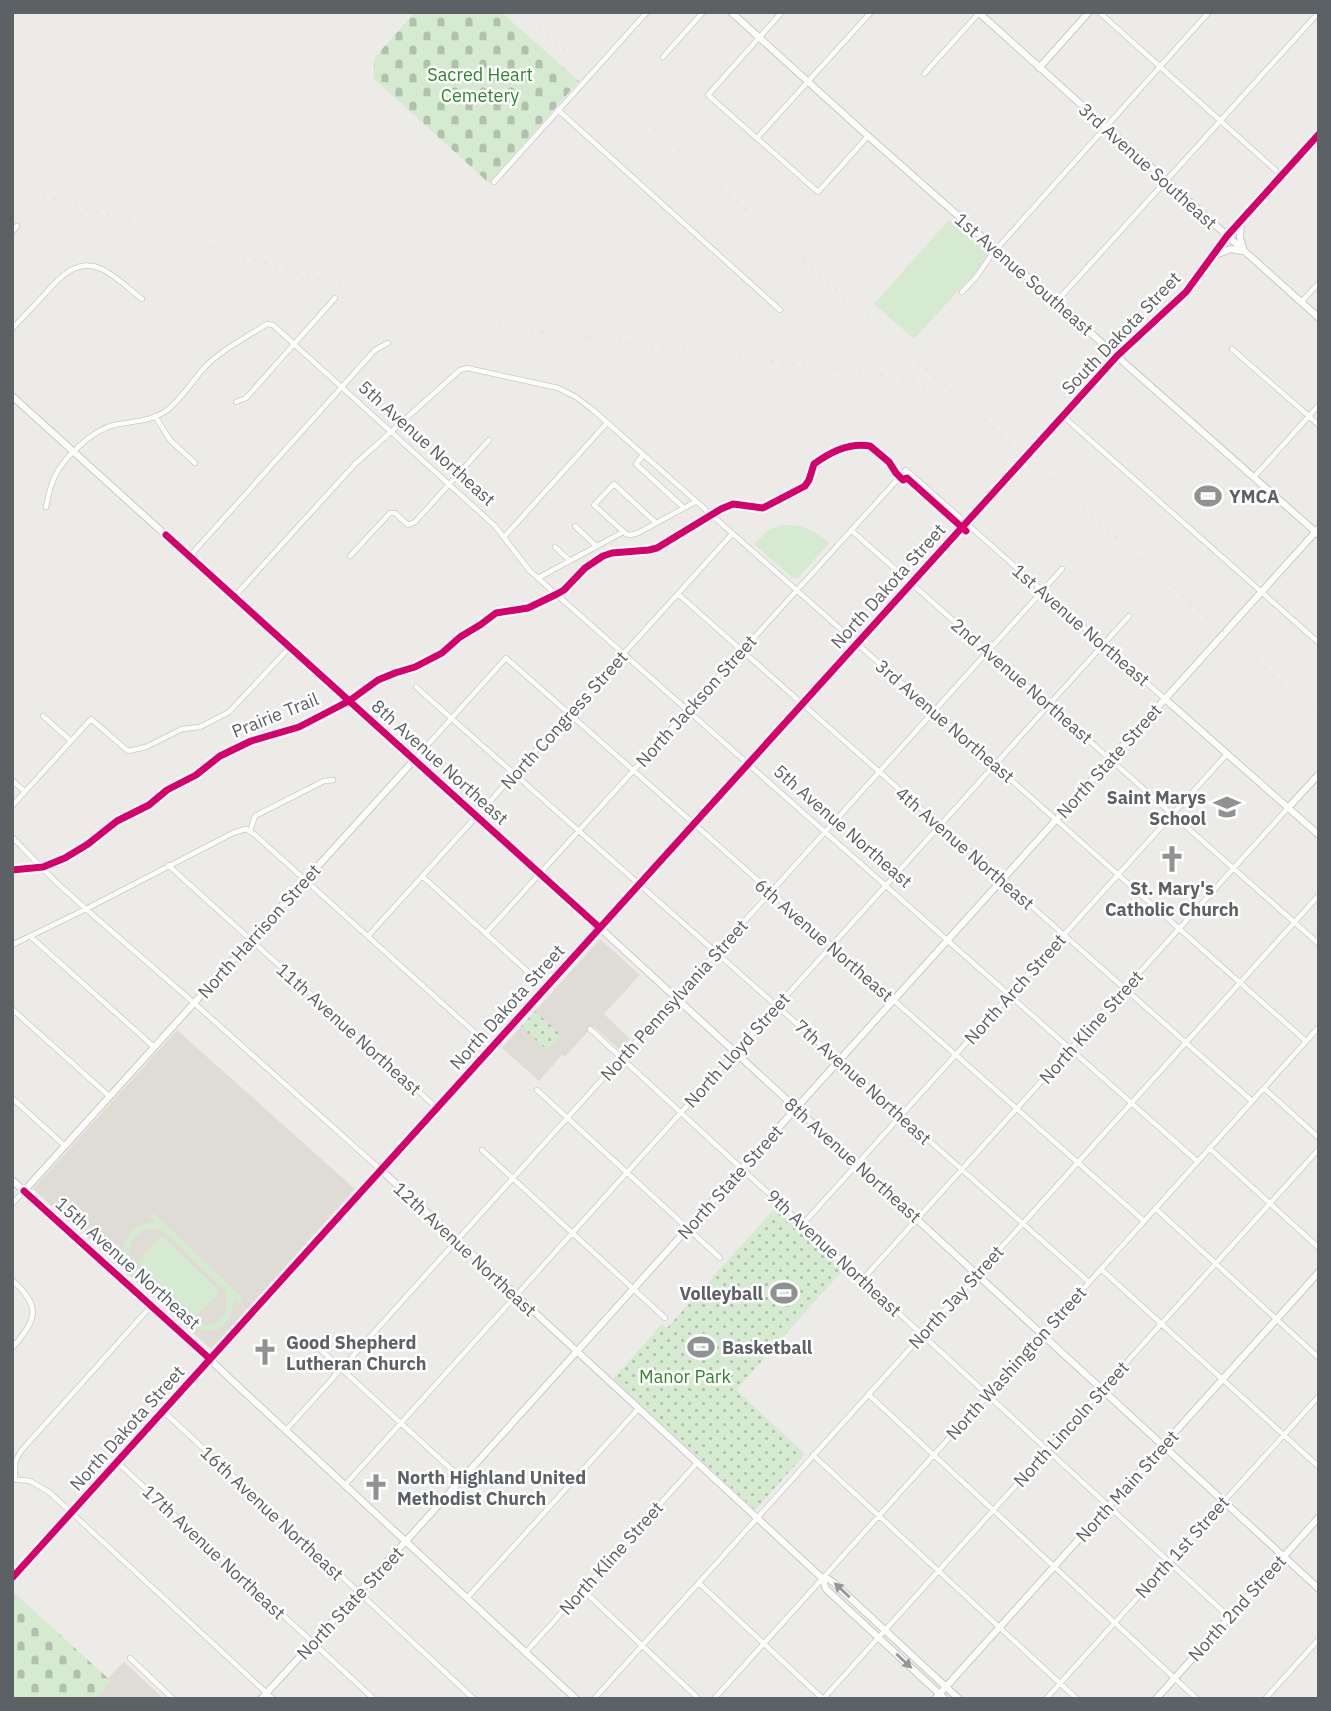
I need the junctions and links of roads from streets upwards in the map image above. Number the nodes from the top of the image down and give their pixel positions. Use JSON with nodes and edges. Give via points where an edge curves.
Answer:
{"nodes":[{"id":1,"x":646,"y":12,"type":"edge"},
{"id":2,"x":703,"y":12,"type":"edge"},
{"id":3,"x":731,"y":12,"type":"edge"},
{"id":4,"x":782,"y":12,"type":"edge"},
{"id":5,"x":871,"y":12,"type":"edge"},
{"id":6,"x":979,"y":12,"type":"edge"},
{"id":7,"x":1089,"y":12,"type":"edge"},
{"id":8,"x":1099,"y":12,"type":"edge"},
{"id":9,"x":1209,"y":12,"type":"edge"},
{"id":10,"x":1318,"y":12,"type":"edge"},
{"id":11,"x":759,"y":38,"type":"junction"},
{"id":12,"x":663,"y":57,"type":"dead end"},
{"id":13,"x":1160,"y":66,"type":"junction"},
{"id":14,"x":1039,"y":68,"type":"junction"},
{"id":15,"x":923,"y":74,"type":"dead end"},
{"id":16,"x":808,"y":82,"type":"junction"},
{"id":17,"x":558,"y":110,"type":"junction"},
{"id":18,"x":1220,"y":121,"type":"junction"},
{"id":19,"x":1105,"y":127,"type":"junction"},
{"id":20,"x":1319,"y":134,"type":"edge"},
{"id":21,"x":868,"y":136,"type":"junction"},
{"id":22,"x":757,"y":138,"type":"junction"},
{"id":23,"x":1282,"y":176,"type":"junction"},
{"id":24,"x":1165,"y":181,"type":"junction"},
{"id":25,"x":494,"y":182,"type":"dead end"},
{"id":26,"x":1242,"y":220,"type":"junction"},
{"id":27,"x":17,"y":226,"type":"dead end"},
{"id":28,"x":12,"y":232,"type":"edge"},
{"id":29,"x":1227,"y":236,"type":"junction"},
{"id":30,"x":996,"y":249,"type":"junction"},
{"id":31,"x":1246,"y":253,"type":"junction"},
{"id":32,"x":1210,"y":259,"type":"junction"},
{"id":33,"x":1319,"y":283,"type":"edge"},
{"id":34,"x":962,"y":292,"type":"dead end"},
{"id":35,"x":335,"y":298,"type":"dead end"},
{"id":36,"x":142,"y":299,"type":"dead end"},
{"id":37,"x":1056,"y":302,"type":"junction"},
{"id":38,"x":1301,"y":302,"type":"junction"},
{"id":39,"x":780,"y":310,"type":"dead end"},
{"id":40,"x":1319,"y":318,"type":"edge"},
{"id":41,"x":12,"y":329,"type":"edge"},
{"id":42,"x":388,"y":342,"type":"dead end"},
{"id":43,"x":295,"y":344,"type":"junction"},
{"id":44,"x":1232,"y":349,"type":"dead end"},
{"id":45,"x":1117,"y":356,"type":"junction"},
{"id":46,"x":342,"y":387,"type":"junction"},
{"id":47,"x":12,"y":396,"type":"edge"},
{"id":48,"x":236,"y":402,"type":"dead end"},
{"id":49,"x":1319,"y":405,"type":"edge"},
{"id":50,"x":155,"y":416,"type":"junction"},
{"id":51,"x":1063,"y":416,"type":"junction"},
{"id":52,"x":1309,"y":416,"type":"junction"},
{"id":53,"x":607,"y":423,"type":"junction"},
{"id":54,"x":1319,"y":425,"type":"edge"},
{"id":55,"x":391,"y":431,"type":"junction"},
{"id":56,"x":489,"y":440,"type":"dead end"},
{"id":57,"x":74,"y":452,"type":"junction"},
{"id":58,"x":643,"y":455,"type":"junction"},
{"id":59,"x":1026,"y":457,"type":"joint"},
{"id":60,"x":195,"y":463,"type":"dead end"},
{"id":61,"x":906,"y":470,"type":"joint"},
{"id":62,"x":1254,"y":477,"type":"junction"},
{"id":63,"x":450,"y":484,"type":"junction"},
{"id":64,"x":695,"y":502,"type":"junction"},
{"id":65,"x":46,"y":507,"type":"dead end"},
{"id":66,"x":684,"y":508,"type":"junction"},
{"id":67,"x":656,"y":523,"type":"junction"},
{"id":68,"x":966,"y":523,"type":"junction"},
{"id":69,"x":575,"y":526,"type":"dead end"},
{"id":70,"x":851,"y":530,"type":"junction"},
{"id":71,"x":1318,"y":531,"type":"edge"},
{"id":72,"x":623,"y":532,"type":"junction"},
{"id":73,"x":732,"y":534,"type":"junction"},
{"id":74,"x":504,"y":537,"type":"junction"},
{"id":75,"x":596,"y":546,"type":"junction"},
{"id":76,"x":555,"y":547,"type":"dead end"},
{"id":77,"x":190,"y":556,"type":"junction"},
{"id":78,"x":350,"y":556,"type":"dead end"},
{"id":79,"x":570,"y":561,"type":"junction"},
{"id":80,"x":1062,"y":569,"type":"dead end"},
{"id":81,"x":537,"y":578,"type":"junction"},
{"id":82,"x":912,"y":584,"type":"junction"},
{"id":83,"x":796,"y":590,"type":"junction"},
{"id":84,"x":1042,"y":590,"type":"junction"},
{"id":85,"x":1261,"y":592,"type":"junction"},
{"id":86,"x":678,"y":594,"type":"junction"},
{"id":87,"x":234,"y":597,"type":"junction"},
{"id":88,"x":1129,"y":616,"type":"dead end"},
{"id":89,"x":857,"y":643,"type":"junction"},
{"id":90,"x":1319,"y":643,"type":"edge"},
{"id":91,"x":1103,"y":644,"type":"junction"},
{"id":92,"x":290,"y":647,"type":"junction"},
{"id":93,"x":742,"y":650,"type":"junction"},
{"id":94,"x":988,"y":651,"type":"junction"},
{"id":95,"x":624,"y":654,"type":"junction"},
{"id":96,"x":506,"y":658,"type":"joint"},
{"id":97,"x":416,"y":687,"type":"dead end"},
{"id":98,"x":1165,"y":699,"type":"junction"},
{"id":99,"x":803,"y":704,"type":"junction"},
{"id":100,"x":1049,"y":705,"type":"junction"},
{"id":101,"x":687,"y":710,"type":"junction"},
{"id":102,"x":933,"y":711,"type":"junction"},
{"id":103,"x":569,"y":715,"type":"junction"},
{"id":104,"x":43,"y":716,"type":"dead end"},
{"id":105,"x":451,"y":718,"type":"junction"},
{"id":106,"x":71,"y":741,"type":"junction"},
{"id":107,"x":1227,"y":754,"type":"junction"},
{"id":108,"x":414,"y":760,"type":"junction"},
{"id":109,"x":1111,"y":760,"type":"junction"},
{"id":110,"x":748,"y":764,"type":"junction"},
{"id":111,"x":994,"y":765,"type":"junction"},
{"id":112,"x":633,"y":770,"type":"junction"},
{"id":113,"x":879,"y":772,"type":"junction"},
{"id":114,"x":515,"y":774,"type":"junction"},
{"id":115,"x":1319,"y":774,"type":"edge"},
{"id":116,"x":12,"y":780,"type":"edge"},
{"id":117,"x":333,"y":780,"type":"dead end"},
{"id":118,"x":25,"y":792,"type":"junction"},
{"id":119,"x":12,"y":806,"type":"edge"},
{"id":120,"x":1288,"y":808,"type":"junction"},
{"id":121,"x":1174,"y":814,"type":"junction"},
{"id":122,"x":477,"y":816,"type":"junction"},
{"id":123,"x":1056,"y":820,"type":"junction"},
{"id":124,"x":694,"y":825,"type":"junction"},
{"id":125,"x":940,"y":825,"type":"junction"},
{"id":126,"x":248,"y":830,"type":"junction"},
{"id":127,"x":579,"y":831,"type":"junction"},
{"id":128,"x":825,"y":832,"type":"junction"},
{"id":129,"x":1319,"y":835,"type":"edge"},
{"id":130,"x":12,"y":837,"type":"edge"},
{"id":131,"x":168,"y":865,"type":"junction"},
{"id":132,"x":1233,"y":868,"type":"junction"},
{"id":133,"x":540,"y":874,"type":"junction"},
{"id":134,"x":1119,"y":875,"type":"junction"},
{"id":135,"x":422,"y":876,"type":"junction"},
{"id":136,"x":306,"y":880,"type":"junction"},
{"id":137,"x":1002,"y":880,"type":"junction"},
{"id":138,"x":639,"y":885,"type":"junction"},
{"id":139,"x":886,"y":885,"type":"junction"},
{"id":140,"x":770,"y":893,"type":"junction"},
{"id":141,"x":1319,"y":895,"type":"edge"},
{"id":142,"x":86,"y":909,"type":"junction"},
{"id":143,"x":1294,"y":922,"type":"junction"},
{"id":144,"x":600,"y":928,"type":"junction"},
{"id":145,"x":1179,"y":928,"type":"junction"},
{"id":146,"x":486,"y":933,"type":"junction"},
{"id":147,"x":1064,"y":935,"type":"junction"},
{"id":148,"x":30,"y":936,"type":"junction"},
{"id":149,"x":368,"y":936,"type":"junction"},
{"id":150,"x":251,"y":940,"type":"junction"},
{"id":151,"x":948,"y":940,"type":"junction"},
{"id":152,"x":1319,"y":944,"type":"edge"},
{"id":153,"x":12,"y":945,"type":"edge"},
{"id":154,"x":831,"y":946,"type":"junction"},
{"id":155,"x":716,"y":953,"type":"junction"},
{"id":156,"x":1240,"y":982,"type":"junction"},
{"id":157,"x":546,"y":988,"type":"junction"},
{"id":158,"x":1125,"y":989,"type":"junction"},
{"id":159,"x":1010,"y":995,"type":"junction"},
{"id":160,"x":676,"y":997,"type":"junction"},
{"id":161,"x":893,"y":1001,"type":"junction"},
{"id":162,"x":194,"y":1003,"type":"junction"},
{"id":163,"x":777,"y":1006,"type":"junction"},
{"id":164,"x":12,"y":1009,"type":"edge"},
{"id":165,"x":1319,"y":1027,"type":"edge"},
{"id":166,"x":590,"y":1029,"type":"dead end"},
{"id":167,"x":1306,"y":1041,"type":"junction"},
{"id":168,"x":1185,"y":1043,"type":"junction"},
{"id":169,"x":154,"y":1047,"type":"junction"},
{"id":170,"x":492,"y":1048,"type":"junction"},
{"id":171,"x":1070,"y":1049,"type":"junction"},
{"id":172,"x":736,"y":1052,"type":"junction"},
{"id":173,"x":955,"y":1056,"type":"junction"},
{"id":174,"x":622,"y":1058,"type":"junction"},
{"id":175,"x":839,"y":1061,"type":"junction"},
{"id":176,"x":1264,"y":1088,"type":"junction"},
{"id":177,"x":537,"y":1090,"type":"dead end"},
{"id":178,"x":109,"y":1097,"type":"junction"},
{"id":179,"x":12,"y":1098,"type":"edge"},
{"id":180,"x":1252,"y":1102,"type":"junction"},
{"id":181,"x":1131,"y":1103,"type":"junction"},
{"id":182,"x":437,"y":1108,"type":"junction"},
{"id":183,"x":796,"y":1108,"type":"junction"},
{"id":184,"x":1016,"y":1110,"type":"junction"},
{"id":185,"x":681,"y":1112,"type":"junction"},
{"id":186,"x":901,"y":1116,"type":"junction"},
{"id":187,"x":567,"y":1118,"type":"junction"},
{"id":188,"x":1319,"y":1138,"type":"edge"},
{"id":189,"x":65,"y":1146,"type":"junction"},
{"id":190,"x":1209,"y":1149,"type":"junction"},
{"id":191,"x":1319,"y":1149,"type":"edge"},
{"id":192,"x":482,"y":1150,"type":"dead end"},
{"id":193,"x":1198,"y":1161,"type":"junction"},
{"id":194,"x":1077,"y":1163,"type":"junction"},
{"id":195,"x":858,"y":1164,"type":"junction"},
{"id":196,"x":742,"y":1168,"type":"junction"},
{"id":197,"x":962,"y":1169,"type":"junction"},
{"id":198,"x":381,"y":1170,"type":"junction"},
{"id":199,"x":627,"y":1173,"type":"junction"},
{"id":200,"x":513,"y":1178,"type":"junction"},
{"id":201,"x":12,"y":1180,"type":"edge"},
{"id":202,"x":24,"y":1191,"type":"junction"},
{"id":203,"x":1270,"y":1203,"type":"junction"},
{"id":204,"x":12,"y":1204,"type":"edge"},
{"id":205,"x":1156,"y":1208,"type":"junction"},
{"id":206,"x":917,"y":1219,"type":"junction"},
{"id":207,"x":1144,"y":1221,"type":"junction"},
{"id":208,"x":1023,"y":1223,"type":"junction"},
{"id":209,"x":803,"y":1224,"type":"junction"},
{"id":210,"x":688,"y":1229,"type":"junction"},
{"id":211,"x":573,"y":1233,"type":"junction"},
{"id":212,"x":456,"y":1241,"type":"junction"},
{"id":213,"x":1319,"y":1248,"type":"edge"},
{"id":214,"x":720,"y":1258,"type":"dead end"},
{"id":215,"x":1215,"y":1264,"type":"junction"},
{"id":216,"x":1101,"y":1269,"type":"junction"},
{"id":217,"x":1319,"y":1272,"type":"edge"},
{"id":218,"x":977,"y":1274,"type":"junction"},
{"id":219,"x":863,"y":1279,"type":"junction"},
{"id":220,"x":12,"y":1280,"type":"edge"},
{"id":221,"x":1089,"y":1282,"type":"junction"},
{"id":222,"x":633,"y":1289,"type":"junction"},
{"id":223,"x":516,"y":1296,"type":"junction"},
{"id":224,"x":152,"y":1306,"type":"junction"},
{"id":225,"x":665,"y":1318,"type":"dead end"},
{"id":226,"x":1276,"y":1319,"type":"junction"},
{"id":227,"x":1161,"y":1324,"type":"junction"},
{"id":228,"x":922,"y":1334,"type":"junction"},
{"id":229,"x":1042,"y":1334,"type":"junction"},
{"id":230,"x":311,"y":1340,"type":"dead end"},
{"id":231,"x":12,"y":1348,"type":"edge"},
{"id":232,"x":576,"y":1352,"type":"junction"},
{"id":233,"x":1319,"y":1358,"type":"edge"},
{"id":234,"x":210,"y":1359,"type":"junction"},
{"id":235,"x":342,"y":1369,"type":"junction"},
{"id":236,"x":1222,"y":1379,"type":"junction"},
{"id":237,"x":1102,"y":1389,"type":"junction"},
{"id":238,"x":868,"y":1394,"type":"junction"},
{"id":239,"x":987,"y":1395,"type":"junction"},
{"id":240,"x":1319,"y":1396,"type":"edge"},
{"id":241,"x":638,"y":1409,"type":"junction"},
{"id":242,"x":163,"y":1412,"type":"junction"},
{"id":243,"x":401,"y":1423,"type":"junction"},
{"id":244,"x":286,"y":1430,"type":"junction"},
{"id":245,"x":1283,"y":1435,"type":"junction"},
{"id":246,"x":1163,"y":1446,"type":"junction"},
{"id":247,"x":1047,"y":1450,"type":"junction"},
{"id":248,"x":813,"y":1455,"type":"junction"},
{"id":249,"x":933,"y":1455,"type":"junction"},
{"id":250,"x":117,"y":1462,"type":"junction"},
{"id":251,"x":697,"y":1463,"type":"junction"},
{"id":252,"x":1319,"y":1467,"type":"edge"},
{"id":253,"x":14,"y":1479,"type":"edge"},
{"id":254,"x":462,"y":1479,"type":"junction"},
{"id":255,"x":345,"y":1485,"type":"junction"},
{"id":256,"x":1223,"y":1501,"type":"junction"},
{"id":257,"x":1108,"y":1506,"type":"junction"},
{"id":258,"x":992,"y":1511,"type":"junction"},
{"id":259,"x":72,"y":1512,"type":"junction"},
{"id":260,"x":879,"y":1516,"type":"junction"},
{"id":261,"x":1319,"y":1517,"type":"edge"},
{"id":262,"x":756,"y":1518,"type":"junction"},
{"id":263,"x":406,"y":1542,"type":"junction"},
{"id":264,"x":1284,"y":1556,"type":"junction"},
{"id":265,"x":1169,"y":1563,"type":"junction"},
{"id":266,"x":1053,"y":1567,"type":"junction"},
{"id":267,"x":939,"y":1570,"type":"junction"},
{"id":268,"x":12,"y":1578,"type":"edge"},
{"id":269,"x":822,"y":1578,"type":"junction"},
{"id":270,"x":699,"y":1583,"type":"junction"},
{"id":271,"x":1319,"y":1588,"type":"edge"},
{"id":272,"x":583,"y":1590,"type":"junction"},
{"id":273,"x":359,"y":1593,"type":"junction"},
{"id":274,"x":467,"y":1598,"type":"junction"},
{"id":275,"x":1229,"y":1617,"type":"junction"},
{"id":276,"x":1114,"y":1623,"type":"junction"},
{"id":277,"x":999,"y":1627,"type":"junction"},
{"id":278,"x":885,"y":1630,"type":"junction"},
{"id":279,"x":878,"y":1637,"type":"junction"},
{"id":280,"x":1319,"y":1639,"type":"edge"},
{"id":281,"x":313,"y":1643,"type":"junction"},
{"id":282,"x":764,"y":1643,"type":"junction"},
{"id":283,"x":642,"y":1646,"type":"junction"},
{"id":284,"x":526,"y":1652,"type":"junction"},
{"id":285,"x":130,"y":1658,"type":"dead end"},
{"id":286,"x":1174,"y":1678,"type":"junction"},
{"id":287,"x":1060,"y":1683,"type":"junction"},
{"id":288,"x":946,"y":1686,"type":"junction"},
{"id":289,"x":267,"y":1693,"type":"junction"},
{"id":290,"x":940,"y":1697,"type":"edge"},
{"id":291,"x":173,"y":1699,"type":"edge"},
{"id":292,"x":261,"y":1699,"type":"edge"},
{"id":293,"x":273,"y":1699,"type":"edge"},
{"id":294,"x":374,"y":1699,"type":"edge"},
{"id":295,"x":474,"y":1699,"type":"edge"},
{"id":296,"x":576,"y":1699,"type":"edge"},
{"id":297,"x":594,"y":1699,"type":"edge"},
{"id":298,"x":699,"y":1699,"type":"edge"},
{"id":299,"x":714,"y":1699,"type":"edge"},
{"id":300,"x":823,"y":1699,"type":"edge"},
{"id":301,"x":959,"y":1699,"type":"edge"},
{"id":302,"x":1046,"y":1699,"type":"edge"},
{"id":303,"x":1077,"y":1699,"type":"edge"},
{"id":304,"x":1156,"y":1699,"type":"edge"},
{"id":305,"x":1197,"y":1699,"type":"edge"},
{"id":306,"x":1265,"y":1699,"type":"edge"}],
"edges":[{"from":1,"to":17,"type":"street"},
{"from":2,"to":12,"type":"street"},
{"from":3,"to":11,"type":"street","name":"1st Avenue Southeast"},
{"from":4,"to":11,"type":"street"},
{"from":5,"to":16,"type":"street"},
{"from":6,"to":14,"type":"street","name":"3rd Avenue Southeast"},
{"from":6,"to":15,"type":"street"},
{"from":7,"to":14,"type":"street"},
{"from":8,"to":13,"type":"street"},
{"from":9,"to":13,"type":"street"},
{"from":10,"to":18,"type":"street"},
{"from":11,"to":16,"type":"street","name":"1st Avenue Southeast"},
{"from":11,"to":22,"type":"street","via":[[708,94]]},
{"from":13,"to":18,"type":"street"},
{"from":13,"to":19,"type":"street"},
{"from":14,"to":19,"type":"street","name":"3rd Avenue Southeast"},
{"from":16,"to":21,"type":"street","name":"1st Avenue Southeast"},
{"from":16,"to":22,"type":"street"},
{"from":17,"to":25,"type":"street"},
{"from":17,"to":39,"type":"street"},
{"from":18,"to":23,"type":"street"},
{"from":18,"to":24,"type":"street"},
{"from":19,"to":24,"type":"street","name":"3rd Avenue Southeast"},
{"from":19,"to":30,"type":"street"},
{"from":20,"to":23,"type":"street","name":"South Dakota Street"},
{"from":21,"to":22,"type":"street","via":[[818,192]]},
{"from":21,"to":30,"type":"street","name":"1st Avenue Southeast"},
{"from":23,"to":26,"type":"street","name":"South Dakota Street"},
{"from":24,"to":29,"type":"street","name":"3rd Avenue Southeast"},
{"from":24,"to":37,"type":"street"},
{"from":26,"to":29,"type":"street","name":"South Dakota Street"},
{"from":26,"to":31,"type":"street","via":[[1240,237]]},
{"from":27,"to":28,"type":"street"},
{"from":29,"to":31,"type":"street","name":"3rd Avenue Southeast"},
{"from":29,"to":32,"type":"street","name":"South Dakota Street"},
{"from":30,"to":34,"type":"street"},
{"from":30,"to":37,"type":"street","name":"1st Avenue Southeast"},
{"from":31,"to":32,"type":"street","via":[[1231,249]]},
{"from":31,"to":38,"type":"street","name":"3rd Avenue Southeast"},
{"from":32,"to":45,"type":"street","name":"South Dakota Street","via":[[1178,300]]},
{"from":33,"to":38,"type":"street"},
{"from":35,"to":43,"type":"street"},
{"from":36,"to":41,"type":"street","via":[[102,270],[76,267],[58,279]]},
{"from":37,"to":45,"type":"street","name":"1st Avenue Southeast"},
{"from":38,"to":40,"type":"street","name":"3rd Avenue Southeast"},
{"from":42,"to":46,"type":"street"},
{"from":43,"to":46,"type":"street","name":"5th Avenue Northeast"},
{"from":43,"to":48,"type":"street","via":[[246,398]]},
{"from":43,"to":50,"type":"street","name":"5th Avenue Northeast","via":[[267,324],[211,361],[178,399]]},
{"from":44,"to":52,"type":"street"},
{"from":45,"to":51,"type":"street","name":"South Dakota Street"},
{"from":45,"to":62,"type":"street","name":"1st Avenue Southeast"},
{"from":46,"to":55,"type":"street","name":"5th Avenue Northeast"},
{"from":46,"to":77,"type":"street"},
{"from":47,"to":57,"type":"street","name":"8th Avenue Northeast"},
{"from":49,"to":52,"type":"street"},
{"from":50,"to":57,"type":"street","via":[[107,427]]},
{"from":50,"to":60,"type":"street","via":[[170,440]]},
{"from":51,"to":59,"type":"street","name":"South Dakota Street"},
{"from":51,"to":85,"type":"street"},
{"from":52,"to":54,"type":"street"},
{"from":52,"to":62,"type":"street"},
{"from":53,"to":55,"type":"street","name":"3rd Avenue Northeast","via":[[584,402],[558,388],[463,368]]},
{"from":53,"to":58,"type":"street","name":"3rd Avenue Northeast"},
{"from":53,"to":74,"type":"street"},
{"from":55,"to":63,"type":"street","name":"5th Avenue Northeast"},
{"from":55,"to":87,"type":"street"},
{"from":56,"to":63,"type":"street"},
{"from":57,"to":65,"type":"street","via":[[55,476]]},
{"from":57,"to":77,"type":"street","name":"8th Avenue Northeast"},
{"from":58,"to":64,"type":"street","name":"3rd Avenue Northeast"},
{"from":58,"to":66,"type":"street","via":[[636,464]]},
{"from":59,"to":68,"type":"street","name":"North Dakota Street"},
{"from":61,"to":68,"type":"street","name":"1st Avenue Northeast"},
{"from":61,"to":70,"type":"street","name":"North Jackson Street"},
{"from":62,"to":71,"type":"street","name":"1st Avenue Southeast"},
{"from":63,"to":74,"type":"street","name":"5th Avenue Northeast"},
{"from":63,"to":78,"type":"street","via":[[413,524],[392,513],[387,516]]},
{"from":64,"to":66,"type":"street"},
{"from":64,"to":73,"type":"street","name":"3rd Avenue Northeast"},
{"from":66,"to":67,"type":"street"},
{"from":67,"to":72,"type":"street","via":[[630,536]]},
{"from":67,"to":72,"type":"street","via":[[614,484],[594,505]]},
{"from":68,"to":82,"type":"street","name":"North Dakota Street"},
{"from":68,"to":84,"type":"street","name":"1st Avenue Northeast"},
{"from":69,"to":75,"type":"street"},
{"from":70,"to":82,"type":"street","name":"2nd Avenue Northeast"},
{"from":70,"to":83,"type":"street","name":"North Jackson Street"},
{"from":71,"to":85,"type":"street","name":"North State Street"},
{"from":72,"to":75,"type":"street"},
{"from":73,"to":83,"type":"street","name":"3rd Avenue Northeast"},
{"from":73,"to":86,"type":"street","name":"North Congress Street"},
{"from":74,"to":81,"type":"street","name":"5th Avenue Northeast"},
{"from":75,"to":79,"type":"street"},
{"from":76,"to":79,"type":"street"},
{"from":77,"to":87,"type":"street","name":"8th Avenue Northeast"},
{"from":79,"to":81,"type":"street"},
{"from":80,"to":84,"type":"street","name":"North Pennsylvania Street"},
{"from":81,"to":95,"type":"street","name":"5th Avenue Northeast"},
{"from":82,"to":89,"type":"street","name":"North Dakota Street"},
{"from":82,"to":94,"type":"street","name":"2nd Avenue Northeast"},
{"from":83,"to":89,"type":"street","name":"3rd Avenue Northeast"},
{"from":83,"to":93,"type":"street","name":"North Jackson Street"},
{"from":84,"to":91,"type":"street","name":"1st Avenue Northeast"},
{"from":84,"to":94,"type":"street","name":"North Pennsylvania Street"},
{"from":85,"to":90,"type":"street"},
{"from":85,"to":98,"type":"street","name":"North State Street"},
{"from":86,"to":93,"type":"street","name":"4th Avenue Northeast"},
{"from":86,"to":95,"type":"street","name":"North Congress Street"},
{"from":87,"to":92,"type":"street","name":"8th Avenue Northeast"},
{"from":88,"to":91,"type":"street","name":"North Lloyd Street"},
{"from":89,"to":99,"type":"street","name":"North Dakota Street"},
{"from":89,"to":102,"type":"street","name":"3rd Avenue Northeast"},
{"from":91,"to":98,"type":"street","name":"1st Avenue Northeast"},
{"from":91,"to":100,"type":"street","name":"North Lloyd Street"},
{"from":92,"to":106,"type":"street","via":[[229,712],[200,727],[182,729],[128,751],[90,719]]},
{"from":92,"to":108,"type":"street","name":"8th Avenue Northeast"},
{"from":93,"to":99,"type":"street","name":"4th Avenue Northeast"},
{"from":93,"to":101,"type":"street","name":"North Jackson Street"},
{"from":94,"to":100,"type":"street","name":"2nd Avenue Northeast"},
{"from":94,"to":102,"type":"street","name":"North Pennsylvania Street"},
{"from":95,"to":101,"type":"street","name":"5th Avenue Northeast"},
{"from":95,"to":103,"type":"street","name":"North Congress Street"},
{"from":96,"to":103,"type":"street","name":"6th Avenue Northeast"},
{"from":96,"to":105,"type":"street","name":"North Harrison Street"},
{"from":97,"to":105,"type":"street","name":"7th Avenue Northeast"},
{"from":98,"to":107,"type":"street","name":"1st Avenue Northeast"},
{"from":98,"to":109,"type":"street","name":"North State Street"},
{"from":99,"to":110,"type":"street","name":"North Dakota Street"},
{"from":99,"to":113,"type":"street","name":"4th Avenue Northeast"},
{"from":100,"to":109,"type":"street","name":"2nd Avenue Northeast"},
{"from":100,"to":111,"type":"street","name":"North Lloyd Street"},
{"from":101,"to":110,"type":"street","name":"5th Avenue Northeast"},
{"from":101,"to":112,"type":"street","name":"North Jackson Street"},
{"from":102,"to":111,"type":"street","name":"3rd Avenue Northeast"},
{"from":102,"to":113,"type":"street","name":"North Pennsylvania Street"},
{"from":103,"to":112,"type":"street","name":"6th Avenue Northeast"},
{"from":103,"to":114,"type":"street","name":"North Congress Street"},
{"from":104,"to":106,"type":"street"},
{"from":105,"to":108,"type":"street","name":"North Harrison Street"},
{"from":105,"to":114,"type":"street","name":"7th Avenue Northeast"},
{"from":106,"to":118,"type":"street"},
{"from":107,"to":120,"type":"street","name":"1st Avenue Northeast"},
{"from":107,"to":121,"type":"street","name":"North Arch Street"},
{"from":108,"to":122,"type":"street","name":"8th Avenue Northeast"},
{"from":108,"to":136,"type":"street","name":"North Harrison Street"},
{"from":109,"to":121,"type":"street","name":"2nd Avenue Northeast"},
{"from":109,"to":123,"type":"street","name":"North State Street"},
{"from":110,"to":124,"type":"street","name":"North Dakota Street"},
{"from":110,"to":128,"type":"street","name":"5th Avenue Northeast"},
{"from":111,"to":123,"type":"street","name":"3rd Avenue Northeast"},
{"from":111,"to":125,"type":"street","name":"North Lloyd Street"},
{"from":112,"to":124,"type":"street","name":"6th Avenue Northeast"},
{"from":112,"to":127,"type":"street","name":"North Jackson Street"},
{"from":113,"to":125,"type":"street","name":"4th Avenue Northeast"},
{"from":113,"to":128,"type":"street","name":"North Pennsylvania Street"},
{"from":114,"to":122,"type":"street","name":"North Congress Street"},
{"from":114,"to":127,"type":"street","name":"7th Avenue Northeast"},
{"from":115,"to":120,"type":"street","name":"North Kline Street"},
{"from":116,"to":118,"type":"street"},
{"from":117,"to":126,"type":"street","via":[[255,816]]},
{"from":118,"to":119,"type":"street"},
{"from":120,"to":129,"type":"street","name":"1st Avenue Northeast"},
{"from":120,"to":132,"type":"street","name":"North Kline Street"},
{"from":121,"to":132,"type":"street","name":"2nd Avenue Northeast"},
{"from":121,"to":134,"type":"street","name":"North Arch Street"},
{"from":122,"to":133,"type":"street","name":"8th Avenue Northeast"},
{"from":122,"to":135,"type":"street","name":"North Congress Street"},
{"from":123,"to":134,"type":"street","name":"3rd Avenue Northeast"},
{"from":123,"to":137,"type":"street","name":"North State Street"},
{"from":124,"to":138,"type":"street","name":"North Dakota Street"},
{"from":124,"to":140,"type":"street","name":"6th Avenue Northeast"},
{"from":125,"to":137,"type":"street","name":"4th Avenue Northeast"},
{"from":125,"to":139,"type":"street","name":"North Lloyd Street"},
{"from":126,"to":131,"type":"street","via":[[234,832]]},
{"from":126,"to":136,"type":"street"},
{"from":127,"to":133,"type":"street","name":"North Jackson Street"},
{"from":127,"to":138,"type":"street","name":"7th Avenue Northeast"},
{"from":128,"to":139,"type":"street","name":"5th Avenue Northeast"},
{"from":128,"to":140,"type":"street","name":"North Pennsylvania Street"},
{"from":130,"to":142,"type":"street","name":"12th Avenue Northeast"},
{"from":131,"to":142,"type":"street"},
{"from":131,"to":150,"type":"street","name":"11th Avenue Northeast"},
{"from":132,"to":143,"type":"street","name":"2nd Avenue Northeast"},
{"from":132,"to":145,"type":"street","name":"North Kline Street"},
{"from":133,"to":144,"type":"street","name":"8th Avenue Northeast"},
{"from":133,"to":146,"type":"street","name":"North Jackson Street"},
{"from":134,"to":145,"type":"street","name":"3rd Avenue Northeast"},
{"from":134,"to":147,"type":"street","name":"North Arch Street"},
{"from":135,"to":146,"type":"street"},
{"from":135,"to":149,"type":"street","name":"North Congress Street"},
{"from":136,"to":149,"type":"street"},
{"from":136,"to":150,"type":"street","name":"North Harrison Street"},
{"from":137,"to":147,"type":"street","name":"4th Avenue Northeast"},
{"from":137,"to":151,"type":"street","name":"North State Street"},
{"from":138,"to":144,"type":"street","name":"North Dakota Street"},
{"from":138,"to":155,"type":"street","name":"7th Avenue Northeast"},
{"from":139,"to":151,"type":"street","name":"5th Avenue Northeast"},
{"from":139,"to":154,"type":"street","name":"North Lloyd Street"},
{"from":140,"to":154,"type":"street","name":"6th Avenue Northeast"},
{"from":140,"to":155,"type":"street","name":"North Pennsylvania Street"},
{"from":141,"to":143,"type":"street","name":"North Jay Street"},
{"from":142,"to":148,"type":"street"},
{"from":142,"to":162,"type":"street","name":"12th Avenue Northeast"},
{"from":143,"to":152,"type":"street","name":"2nd Avenue Northeast"},
{"from":143,"to":156,"type":"street","name":"North Jay Street"},
{"from":144,"to":157,"type":"street","name":"North Dakota Street"},
{"from":144,"to":160,"type":"street","name":"8th Avenue Northeast"},
{"from":145,"to":156,"type":"street","name":"3rd Avenue Northeast"},
{"from":145,"to":158,"type":"street","name":"North Kline Street"},
{"from":146,"to":157,"type":"street"},
{"from":147,"to":158,"type":"street","name":"4th Avenue Northeast"},
{"from":147,"to":159,"type":"street","name":"North Arch Street"},
{"from":148,"to":153,"type":"street"},
{"from":148,"to":169,"type":"street"},
{"from":149,"to":170,"type":"street"},
{"from":150,"to":162,"type":"street","name":"North Harrison Street"},
{"from":150,"to":182,"type":"street","name":"11th Avenue Northeast"},
{"from":151,"to":159,"type":"street","name":"5th Avenue Northeast"},
{"from":151,"to":161,"type":"street","name":"North State Street"},
{"from":154,"to":161,"type":"street","name":"6th Avenue Northeast"},
{"from":154,"to":163,"type":"street","name":"North Lloyd Street"},
{"from":155,"to":160,"type":"street","name":"North Pennsylvania Street"},
{"from":155,"to":163,"type":"street","name":"7th Avenue Northeast"},
{"from":156,"to":167,"type":"street","name":"3rd Avenue Northeast"},
{"from":156,"to":168,"type":"street","name":"North Jay Street"},
{"from":157,"to":170,"type":"street","name":"North Dakota Street"},
{"from":158,"to":168,"type":"street","name":"4th Avenue Northeast"},
{"from":158,"to":171,"type":"street","name":"North Kline Street"},
{"from":159,"to":171,"type":"street","name":"5th Avenue Northeast"},
{"from":159,"to":173,"type":"street","name":"North Arch Street"},
{"from":160,"to":172,"type":"street","name":"8th Avenue Northeast"},
{"from":160,"to":174,"type":"street","name":"North Pennsylvania Street"},
{"from":161,"to":173,"type":"street","name":"6th Avenue Northeast"},
{"from":161,"to":175,"type":"street","name":"North State Street"},
{"from":162,"to":169,"type":"street","name":"North Harrison Street"},
{"from":162,"to":198,"type":"street","name":"12th Avenue Northeast"},
{"from":163,"to":172,"type":"street","name":"North Lloyd Street"},
{"from":163,"to":175,"type":"street","name":"7th Avenue Northeast"},
{"from":164,"to":178,"type":"street"},
{"from":165,"to":167,"type":"street","name":"North Washington Street"},
{"from":166,"to":174,"type":"street","name":"9th Avenue Northeast"},
{"from":167,"to":176,"type":"street","name":"North Washington Street"},
{"from":168,"to":180,"type":"street","name":"4th Avenue Northeast"},
{"from":168,"to":181,"type":"street","name":"North Jay Street"},
{"from":169,"to":178,"type":"street","name":"North Harrison Street"},
{"from":170,"to":182,"type":"street","name":"North Dakota Street"},
{"from":171,"to":181,"type":"street","name":"5th Avenue Northeast"},
{"from":171,"to":184,"type":"street","name":"North Kline Street"},
{"from":172,"to":183,"type":"street","name":"8th Avenue Northeast"},
{"from":172,"to":185,"type":"street","name":"North Lloyd Street"},
{"from":173,"to":184,"type":"street","name":"6th Avenue Northeast"},
{"from":173,"to":186,"type":"street","name":"North Arch Street"},
{"from":174,"to":185,"type":"street","name":"9th Avenue Northeast"},
{"from":174,"to":187,"type":"street","name":"North Pennsylvania Street"},
{"from":175,"to":183,"type":"street","name":"North State Street"},
{"from":175,"to":186,"type":"street","name":"7th Avenue Northeast"},
{"from":176,"to":180,"type":"street","name":"North Washington Street"},
{"from":176,"to":188,"type":"street"},
{"from":177,"to":187,"type":"street"},
{"from":178,"to":189,"type":"street","name":"North Harrison Street"},
{"from":179,"to":189,"type":"street"},
{"from":180,"to":190,"type":"street","name":"North Washington Street"},
{"from":181,"to":193,"type":"street","name":"5th Avenue Northeast"},
{"from":181,"to":194,"type":"street","name":"North Jay Street"},
{"from":182,"to":198,"type":"street","name":"North Dakota Street"},
{"from":183,"to":195,"type":"street","name":"8th Avenue Northeast"},
{"from":183,"to":196,"type":"street","name":"North State Street"},
{"from":184,"to":194,"type":"street","name":"6th Avenue Northeast"},
{"from":184,"to":197,"type":"street","name":"North Kline Street"},
{"from":185,"to":196,"type":"street","name":"9th Avenue Northeast"},
{"from":185,"to":199,"type":"street","name":"North Lloyd Street"},
{"from":186,"to":195,"type":"street","name":"North Arch Street"},
{"from":186,"to":197,"type":"street","name":"7th Avenue Northeast"},
{"from":187,"to":199,"type":"street"},
{"from":187,"to":200,"type":"street","name":"North Pennsylvania Street"},
{"from":189,"to":202,"type":"street","name":"North Harrison Street"},
{"from":190,"to":193,"type":"street","name":"North Washington Street"},
{"from":190,"to":203,"type":"street"},
{"from":191,"to":203,"type":"street","name":"North Lincoln Street"},
{"from":192,"to":200,"type":"street"},
{"from":193,"to":205,"type":"street","name":"North Washington Street"},
{"from":194,"to":207,"type":"street","name":"6th Avenue Northeast"},
{"from":194,"to":208,"type":"street","name":"North Jay Street"},
{"from":195,"to":206,"type":"street","name":"8th Avenue Northeast"},
{"from":195,"to":209,"type":"street","name":"North Arch Street"},
{"from":196,"to":209,"type":"street","name":"9th Avenue Northeast"},
{"from":196,"to":210,"type":"street","name":"North State Street"},
{"from":197,"to":206,"type":"street","name":"North Kline Street"},
{"from":197,"to":208,"type":"street","name":"7th Avenue Northeast"},
{"from":198,"to":212,"type":"street","name":"12th Avenue Northeast"},
{"from":198,"to":234,"type":"street","name":"North Dakota Street"},
{"from":199,"to":210,"type":"street"},
{"from":199,"to":211,"type":"street","name":"North Lloyd Street"},
{"from":200,"to":211,"type":"street"},
{"from":200,"to":212,"type":"street","name":"North Pennsylvania Street"},
{"from":201,"to":202,"type":"street","name":"15th Avenue Northeast"},
{"from":202,"to":204,"type":"street","name":"North Harrison Street"},
{"from":202,"to":224,"type":"street","name":"15th Avenue Northeast"},
{"from":203,"to":213,"type":"street"},
{"from":203,"to":215,"type":"street","name":"North Lincoln Street"},
{"from":205,"to":207,"type":"street","name":"North Washington Street"},
{"from":205,"to":215,"type":"street"},
{"from":206,"to":218,"type":"street","name":"8th Avenue Northeast"},
{"from":206,"to":219,"type":"street","name":"North Kline Street"},
{"from":207,"to":216,"type":"street","name":"North Washington Street"},
{"from":208,"to":218,"type":"street","name":"North Jay Street"},
{"from":208,"to":221,"type":"street","name":"7th Avenue Northeast"},
{"from":209,"to":219,"type":"street","name":"9th Avenue Northeast"},
{"from":210,"to":214,"type":"street"},
{"from":210,"to":222,"type":"street","name":"North State Street"},
{"from":211,"to":222,"type":"street"},
{"from":211,"to":223,"type":"street","name":"North Lloyd Street"},
{"from":212,"to":223,"type":"street","name":"12th Avenue Northeast"},
{"from":212,"to":235,"type":"street","name":"North Pennsylvania Street"},
{"from":215,"to":226,"type":"street"},
{"from":215,"to":227,"type":"street","name":"North Lincoln Street"},
{"from":216,"to":221,"type":"street","name":"North Washington Street"},
{"from":216,"to":227,"type":"street"},
{"from":217,"to":226,"type":"street","name":"North Main Street"},
{"from":218,"to":228,"type":"street","name":"North Jay Street"},
{"from":218,"to":229,"type":"street","name":"8th Avenue Northeast"},
{"from":219,"to":228,"type":"street","name":"9th Avenue Northeast"},
{"from":220,"to":231,"type":"street","via":[[29,1297],[33,1311],[30,1326]]},
{"from":221,"to":229,"type":"street","name":"North Washington Street"},
{"from":222,"to":225,"type":"street"},
{"from":222,"to":232,"type":"street","name":"North State Street"},
{"from":223,"to":232,"type":"street","name":"12th Avenue Northeast"},
{"from":223,"to":243,"type":"street","name":"North Lloyd Street"},
{"from":224,"to":234,"type":"street","name":"15th Avenue Northeast"},
{"from":224,"to":253,"type":"street","via":[[21,1451]]},
{"from":226,"to":233,"type":"street"},
{"from":226,"to":236,"type":"street","name":"North Main Street"},
{"from":227,"to":236,"type":"street"},
{"from":227,"to":237,"type":"street","name":"North Lincoln Street"},
{"from":228,"to":238,"type":"street","name":"North Jay Street"},
{"from":228,"to":239,"type":"street","name":"9th Avenue Northeast"},
{"from":229,"to":237,"type":"street","name":"8th Avenue Northeast"},
{"from":229,"to":239,"type":"street","name":"North Washington Street"},
{"from":230,"to":235,"type":"street"},
{"from":232,"to":241,"type":"street","name":"12th Avenue Northeast"},
{"from":232,"to":254,"type":"street","name":"North State Street"},
{"from":234,"to":242,"type":"street","name":"North Dakota Street"},
{"from":234,"to":244,"type":"street","name":"15th Avenue Northeast"},
{"from":235,"to":243,"type":"street"},
{"from":235,"to":244,"type":"street","name":"North Pennsylvania Street"},
{"from":236,"to":245,"type":"street"},
{"from":236,"to":246,"type":"street","name":"North Main Street"},
{"from":237,"to":246,"type":"street","name":"8th Avenue Northeast"},
{"from":237,"to":247,"type":"street","name":"North Lincoln Street"},
{"from":238,"to":248,"type":"street","name":"North Jay Street"},
{"from":238,"to":249,"type":"street"},
{"from":239,"to":247,"type":"street","name":"9th Avenue Northeast"},
{"from":239,"to":249,"type":"street","name":"North Washington Street"},
{"from":240,"to":245,"type":"street","name":"North 1st Street"},
{"from":241,"to":251,"type":"street","name":"12th Avenue Northeast"},
{"from":241,"to":274,"type":"street"},
{"from":242,"to":250,"type":"street","name":"North Dakota Street"},
{"from":242,"to":273,"type":"street","name":"16th Avenue Northeast"},
{"from":243,"to":254,"type":"street"},
{"from":243,"to":255,"type":"street","name":"North Lloyd Street"},
{"from":244,"to":255,"type":"street","name":"15th Avenue Northeast"},
{"from":245,"to":252,"type":"street"},
{"from":245,"to":256,"type":"street","name":"North 1st Street"},
{"from":246,"to":256,"type":"street","name":"8th Avenue Northeast"},
{"from":246,"to":257,"type":"street","name":"North Main Street"},
{"from":247,"to":257,"type":"street","name":"9th Avenue Northeast"},
{"from":247,"to":258,"type":"street","name":"North Lincoln Street"},
{"from":248,"to":260,"type":"street"},
{"from":248,"to":262,"type":"street","name":"North Jay Street"},
{"from":249,"to":258,"type":"street"},
{"from":249,"to":260,"type":"street","name":"North Washington Street"},
{"from":250,"to":259,"type":"street","name":"North Dakota Street"},
{"from":250,"to":281,"type":"street","name":"17th Avenue Northeast"},
{"from":251,"to":262,"type":"street","name":"12th Avenue Northeast"},
{"from":251,"to":272,"type":"street","name":"North Kline Street"},
{"from":253,"to":259,"type":"street","via":[[38,1484]]},
{"from":254,"to":263,"type":"street","name":"North State Street"},
{"from":255,"to":263,"type":"street","name":"15th Avenue Northeast"},
{"from":256,"to":264,"type":"street","name":"8th Avenue Northeast"},
{"from":256,"to":265,"type":"street","name":"North 1st Street"},
{"from":257,"to":265,"type":"street","name":"9th Avenue Northeast"},
{"from":257,"to":266,"type":"street","name":"North Main Street"},
{"from":258,"to":266,"type":"street"},
{"from":258,"to":267,"type":"street","name":"North Lincoln Street"},
{"from":259,"to":268,"type":"street","name":"North Dakota Street"},
{"from":259,"to":289,"type":"street"},
{"from":260,"to":267,"type":"street"},
{"from":260,"to":269,"type":"street","name":"North Washington Street"},
{"from":261,"to":264,"type":"street","name":"North 2nd Street"},
{"from":262,"to":269,"type":"street","name":"12th Avenue Northeast"},
{"from":262,"to":270,"type":"street","name":"North Jay Street"},
{"from":263,"to":273,"type":"street","name":"North State Street"},
{"from":263,"to":274,"type":"street","name":"15th Avenue Northeast"},
{"from":264,"to":271,"type":"street","name":"8th Avenue Northeast"},
{"from":264,"to":275,"type":"street","name":"North 2nd Street"},
{"from":265,"to":275,"type":"street","name":"9th Avenue Northeast"},
{"from":265,"to":276,"type":"street","name":"North 1st Street"},
{"from":266,"to":276,"type":"street"},
{"from":266,"to":277,"type":"street","name":"North Main Street"},
{"from":267,"to":277,"type":"street"},
{"from":267,"to":278,"type":"street","name":"North Lincoln Street"},
{"from":278,"to":269,"type":"street","name":"12th Avenue Northeast","one_way":true,"via":[[833,1582]]},
{"from":269,"to":279,"type":"street","name":"12th Avenue Northeast","via":[[826,1590]]},
{"from":269,"to":282,"type":"street","name":"North Washington Street"},
{"from":270,"to":282,"type":"street"},
{"from":270,"to":283,"type":"street","name":"North Jay Street"},
{"from":272,"to":283,"type":"street"},
{"from":272,"to":284,"type":"street","name":"North Kline Street"},
{"from":273,"to":281,"type":"street","name":"North State Street"},
{"from":273,"to":295,"type":"street","name":"16th Avenue Northeast"},
{"from":274,"to":284,"type":"street","name":"15th Avenue Northeast"},
{"from":275,"to":286,"type":"street","name":"North 2nd Street"},
{"from":276,"to":286,"type":"street"},
{"from":276,"to":287,"type":"street","name":"North 1st Street"},
{"from":277,"to":287,"type":"street"},
{"from":277,"to":288,"type":"street","name":"North Main Street"},
{"from":278,"to":279,"type":"street","name":"North Lincoln Street"},
{"from":278,"to":288,"type":"street","name":"12th Avenue Northeast"},
{"from":279,"to":290,"type":"street","name":"12th Avenue Northeast","one_way":true},
{"from":279,"to":300,"type":"street","name":"North Lincoln Street"},
{"from":280,"to":306,"type":"street"},
{"from":281,"to":289,"type":"street","name":"North State Street"},
{"from":281,"to":294,"type":"street","name":"17th Avenue Northeast"},
{"from":282,"to":299,"type":"street","name":"North Washington Street"},
{"from":282,"to":300,"type":"street"},
{"from":283,"to":297,"type":"street","name":"North Jay Street"},
{"from":283,"to":298,"type":"street"},
{"from":284,"to":296,"type":"street","name":"15th Avenue Northeast"},
{"from":285,"to":291,"type":"street"},
{"from":286,"to":304,"type":"street","name":"North 2nd Street"},
{"from":286,"to":305,"type":"street"},
{"from":287,"to":302,"type":"street","name":"North 1st Street"},
{"from":287,"to":303,"type":"street"},
{"from":288,"to":290,"type":"street","name":"North Main Street"},
{"from":288,"to":301,"type":"street","name":"12th Avenue Northeast"},
{"from":289,"to":292,"type":"street","name":"North State Street"},
{"from":289,"to":293,"type":"street"}]}
